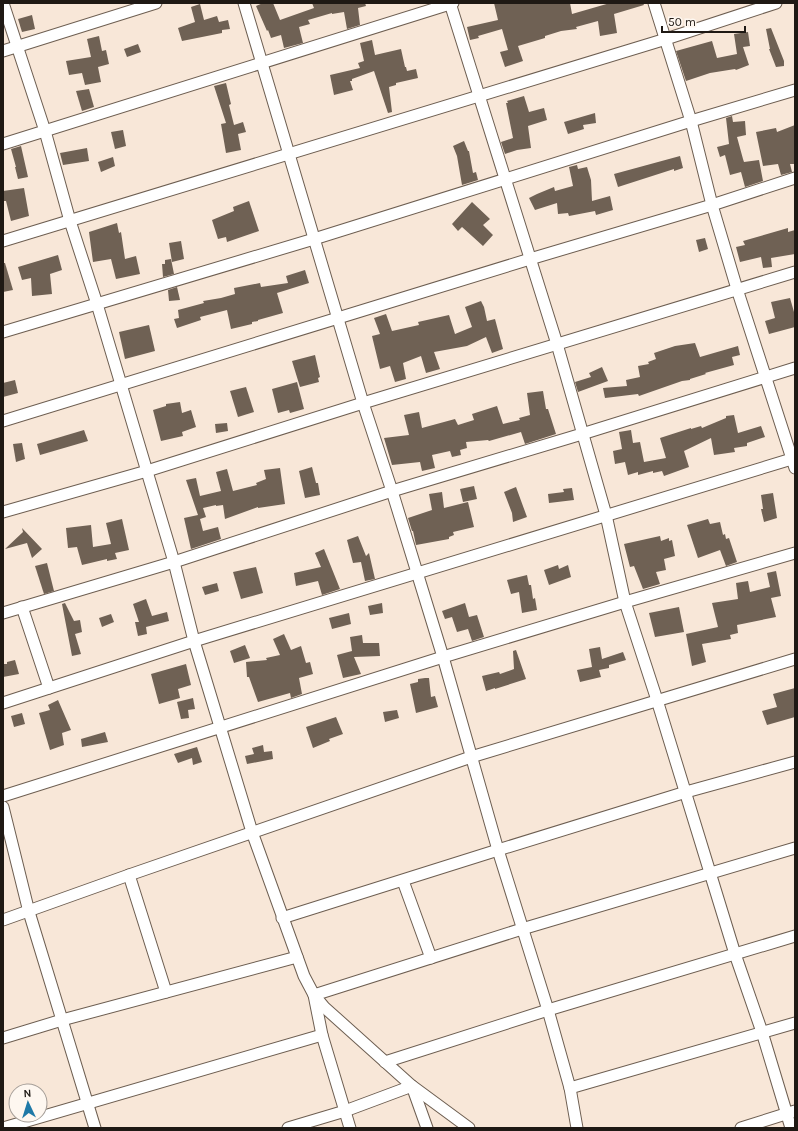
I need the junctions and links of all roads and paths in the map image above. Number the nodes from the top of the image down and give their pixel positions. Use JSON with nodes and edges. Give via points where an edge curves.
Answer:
{"nodes":[{"id":1,"x":3,"y":3,"type":"edge"},
{"id":2,"x":156,"y":3,"type":"edge"},
{"id":3,"x":244,"y":3,"type":"edge"},
{"id":4,"x":451,"y":3,"type":"edge"},
{"id":5,"x":654,"y":3,"type":"edge"},
{"id":6,"x":776,"y":3,"type":"edge"},
{"id":7,"x":666,"y":39,"type":"junction"},
{"id":8,"x":17,"y":47,"type":"junction"},
{"id":9,"x":3,"y":51,"type":"edge"},
{"id":10,"x":262,"y":63,"type":"junction"},
{"id":11,"x":795,"y":90,"type":"edge"},
{"id":12,"x":479,"y":96,"type":"junction"},
{"id":13,"x":691,"y":121,"type":"junction"},
{"id":14,"x":44,"y":131,"type":"junction"},
{"id":15,"x":3,"y":144,"type":"edge"},
{"id":16,"x":288,"y":154,"type":"junction"},
{"id":17,"x":795,"y":178,"type":"edge"},
{"id":18,"x":505,"y":179,"type":"junction"},
{"id":19,"x":712,"y":205,"type":"junction"},
{"id":20,"x":70,"y":221,"type":"junction"},
{"id":21,"x":314,"y":239,"type":"junction"},
{"id":22,"x":3,"y":240,"type":"edge"},
{"id":23,"x":530,"y":259,"type":"junction"},
{"id":24,"x":795,"y":272,"type":"edge"},
{"id":25,"x":737,"y":289,"type":"junction"},
{"id":26,"x":97,"y":304,"type":"junction"},
{"id":27,"x":337,"y":319,"type":"junction"},
{"id":28,"x":3,"y":332,"type":"edge"},
{"id":29,"x":556,"y":344,"type":"junction"},
{"id":30,"x":795,"y":368,"type":"edge"},
{"id":31,"x":766,"y":377,"type":"junction"},
{"id":32,"x":120,"y":385,"type":"junction"},
{"id":33,"x":362,"y":403,"type":"junction"},
{"id":34,"x":3,"y":421,"type":"edge"},
{"id":35,"x":582,"y":434,"type":"junction"},
{"id":36,"x":794,"y":462,"type":"edge"},
{"id":37,"x":147,"y":471,"type":"junction"},
{"id":38,"x":392,"y":491,"type":"junction"},
{"id":39,"x":3,"y":512,"type":"edge"},
{"id":40,"x":606,"y":515,"type":"junction"},
{"id":41,"x":795,"y":553,"type":"edge"},
{"id":42,"x":174,"y":562,"type":"junction"},
{"id":43,"x":416,"y":574,"type":"junction"},
{"id":44,"x":625,"y":602,"type":"junction"},
{"id":45,"x":22,"y":607,"type":"junction"},
{"id":46,"x":3,"y":613,"type":"edge"},
{"id":47,"x":194,"y":641,"type":"junction"},
{"id":48,"x":442,"y":657,"type":"junction"},
{"id":49,"x":795,"y":659,"type":"edge"},
{"id":50,"x":49,"y":688,"type":"junction"},
{"id":51,"x":657,"y":700,"type":"junction"},
{"id":52,"x":3,"y":703,"type":"edge"},
{"id":53,"x":220,"y":728,"type":"junction"},
{"id":54,"x":471,"y":757,"type":"junction"},
{"id":55,"x":795,"y":762,"type":"edge"},
{"id":56,"x":686,"y":792,"type":"junction"},
{"id":57,"x":3,"y":796,"type":"edge"},
{"id":58,"x":3,"y":807,"type":"edge"},
{"id":59,"x":252,"y":832,"type":"junction"},
{"id":60,"x":795,"y":848,"type":"edge"},
{"id":61,"x":498,"y":850,"type":"junction"},
{"id":62,"x":710,"y":874,"type":"junction"},
{"id":63,"x":129,"y":875,"type":"junction"},
{"id":64,"x":403,"y":881,"type":"junction"},
{"id":65,"x":29,"y":912,"type":"junction"},
{"id":66,"x":282,"y":918,"type":"junction"},
{"id":67,"x":3,"y":920,"type":"edge"},
{"id":68,"x":522,"y":929,"type":"junction"},
{"id":69,"x":795,"y":936,"type":"edge"},
{"id":70,"x":735,"y":954,"type":"junction"},
{"id":71,"x":297,"y":957,"type":"junction"},
{"id":72,"x":431,"y":958,"type":"junction"},
{"id":73,"x":166,"y":992,"type":"junction"},
{"id":74,"x":314,"y":994,"type":"junction"},
{"id":75,"x":548,"y":1010,"type":"junction"},
{"id":76,"x":62,"y":1020,"type":"junction"},
{"id":77,"x":795,"y":1023,"type":"edge"},
{"id":78,"x":762,"y":1032,"type":"junction"},
{"id":79,"x":322,"y":1035,"type":"junction"},
{"id":80,"x":3,"y":1038,"type":"edge"},
{"id":81,"x":385,"y":1062,"type":"junction"},
{"id":82,"x":412,"y":1086,"type":"junction"},
{"id":83,"x":570,"y":1088,"type":"junction"},
{"id":84,"x":88,"y":1102,"type":"junction"},
{"id":85,"x":345,"y":1111,"type":"junction"},
{"id":86,"x":791,"y":1112,"type":"edge"},
{"id":87,"x":3,"y":1128,"type":"edge"},
{"id":88,"x":95,"y":1128,"type":"edge"},
{"id":89,"x":288,"y":1128,"type":"edge"},
{"id":90,"x":350,"y":1128,"type":"edge"},
{"id":91,"x":427,"y":1128,"type":"edge"},
{"id":92,"x":469,"y":1128,"type":"edge"},
{"id":93,"x":577,"y":1128,"type":"edge"},
{"id":94,"x":741,"y":1128,"type":"edge"},
{"id":95,"x":791,"y":1128,"type":"edge"}],
"edges":[{"from":1,"to":8,"type":"street"},
{"from":2,"to":8,"type":"street"},
{"from":3,"to":10,"type":"street"},
{"from":4,"to":10,"type":"street"},
{"from":4,"to":12,"type":"street"},
{"from":5,"to":7,"type":"street"},
{"from":6,"to":7,"type":"street"},
{"from":7,"to":12,"type":"street"},
{"from":7,"to":13,"type":"street"},
{"from":8,"to":9,"type":"street"},
{"from":8,"to":14,"type":"street"},
{"from":10,"to":14,"type":"street"},
{"from":10,"to":16,"type":"street"},
{"from":11,"to":13,"type":"street"},
{"from":12,"to":16,"type":"street"},
{"from":12,"to":18,"type":"street"},
{"from":13,"to":18,"type":"street"},
{"from":13,"to":19,"type":"street"},
{"from":14,"to":15,"type":"street"},
{"from":14,"to":20,"type":"street"},
{"from":16,"to":20,"type":"street"},
{"from":16,"to":21,"type":"street"},
{"from":17,"to":19,"type":"street"},
{"from":18,"to":21,"type":"street"},
{"from":18,"to":23,"type":"street"},
{"from":19,"to":23,"type":"street"},
{"from":19,"to":25,"type":"street"},
{"from":20,"to":22,"type":"street"},
{"from":20,"to":26,"type":"street"},
{"from":21,"to":26,"type":"street"},
{"from":21,"to":27,"type":"street"},
{"from":23,"to":27,"type":"street"},
{"from":23,"to":29,"type":"street"},
{"from":24,"to":25,"type":"street"},
{"from":25,"to":29,"type":"street"},
{"from":25,"to":31,"type":"street"},
{"from":26,"to":28,"type":"street"},
{"from":26,"to":32,"type":"street"},
{"from":27,"to":32,"type":"street"},
{"from":27,"to":33,"type":"street"},
{"from":29,"to":33,"type":"street"},
{"from":29,"to":35,"type":"street"},
{"from":30,"to":31,"type":"street"},
{"from":31,"to":35,"type":"street"},
{"from":31,"to":36,"type":"street"},
{"from":32,"to":34,"type":"street"},
{"from":32,"to":37,"type":"street"},
{"from":33,"to":37,"type":"street"},
{"from":33,"to":38,"type":"street"},
{"from":35,"to":38,"type":"street"},
{"from":35,"to":40,"type":"street"},
{"from":36,"to":40,"type":"street"},
{"from":37,"to":39,"type":"street"},
{"from":37,"to":42,"type":"street"},
{"from":38,"to":42,"type":"street"},
{"from":38,"to":43,"type":"street"},
{"from":40,"to":43,"type":"street"},
{"from":40,"to":44,"type":"street"},
{"from":41,"to":44,"type":"street"},
{"from":42,"to":45,"type":"street"},
{"from":42,"to":47,"type":"street"},
{"from":43,"to":47,"type":"street"},
{"from":43,"to":48,"type":"street"},
{"from":44,"to":48,"type":"street"},
{"from":44,"to":51,"type":"street"},
{"from":45,"to":46,"type":"street"},
{"from":45,"to":50,"type":"street"},
{"from":47,"to":50,"type":"street"},
{"from":47,"to":53,"type":"street"},
{"from":48,"to":53,"type":"street"},
{"from":48,"to":54,"type":"street"},
{"from":49,"to":51,"type":"street"},
{"from":50,"to":52,"type":"street"},
{"from":51,"to":54,"type":"street"},
{"from":51,"to":56,"type":"street"},
{"from":53,"to":57,"type":"street"},
{"from":53,"to":59,"type":"street"},
{"from":54,"to":59,"type":"street"},
{"from":54,"to":61,"type":"street"},
{"from":55,"to":56,"type":"street"},
{"from":56,"to":61,"type":"street"},
{"from":56,"to":62,"type":"street"},
{"from":58,"to":65,"type":"street"},
{"from":59,"to":63,"type":"street"},
{"from":59,"to":66,"type":"street"},
{"from":60,"to":62,"type":"street"},
{"from":61,"to":64,"type":"street"},
{"from":61,"to":68,"type":"street"},
{"from":62,"to":68,"type":"street"},
{"from":62,"to":70,"type":"street"},
{"from":63,"to":65,"type":"street"},
{"from":63,"to":73,"type":"street"},
{"from":64,"to":66,"type":"street"},
{"from":64,"to":72,"type":"street"},
{"from":65,"to":67,"type":"street"},
{"from":65,"to":76,"type":"street"},
{"from":66,"to":71,"type":"street"},
{"from":68,"to":72,"type":"street"},
{"from":68,"to":75,"type":"street"},
{"from":69,"to":70,"type":"street"},
{"from":70,"to":75,"type":"street"},
{"from":70,"to":78,"type":"street"},
{"from":71,"to":73,"type":"street"},
{"from":71,"to":74,"type":"street"},
{"from":72,"to":74,"type":"street"},
{"from":73,"to":76,"type":"street"},
{"from":74,"to":79,"type":"street"},
{"from":74,"to":81,"type":"street","via":[[324,1007]]},
{"from":75,"to":81,"type":"street"},
{"from":75,"to":83,"type":"street"},
{"from":76,"to":80,"type":"street"},
{"from":76,"to":84,"type":"street"},
{"from":77,"to":78,"type":"street"},
{"from":78,"to":83,"type":"street"},
{"from":78,"to":86,"type":"street"},
{"from":79,"to":84,"type":"street"},
{"from":79,"to":85,"type":"street"},
{"from":81,"to":82,"type":"street"},
{"from":82,"to":85,"type":"street"},
{"from":82,"to":91,"type":"street"},
{"from":82,"to":92,"type":"street"},
{"from":83,"to":93,"type":"street"},
{"from":84,"to":87,"type":"street"},
{"from":84,"to":88,"type":"street"},
{"from":85,"to":89,"type":"street"},
{"from":85,"to":90,"type":"street"},
{"from":86,"to":94,"type":"street"},
{"from":86,"to":95,"type":"street"}]}
